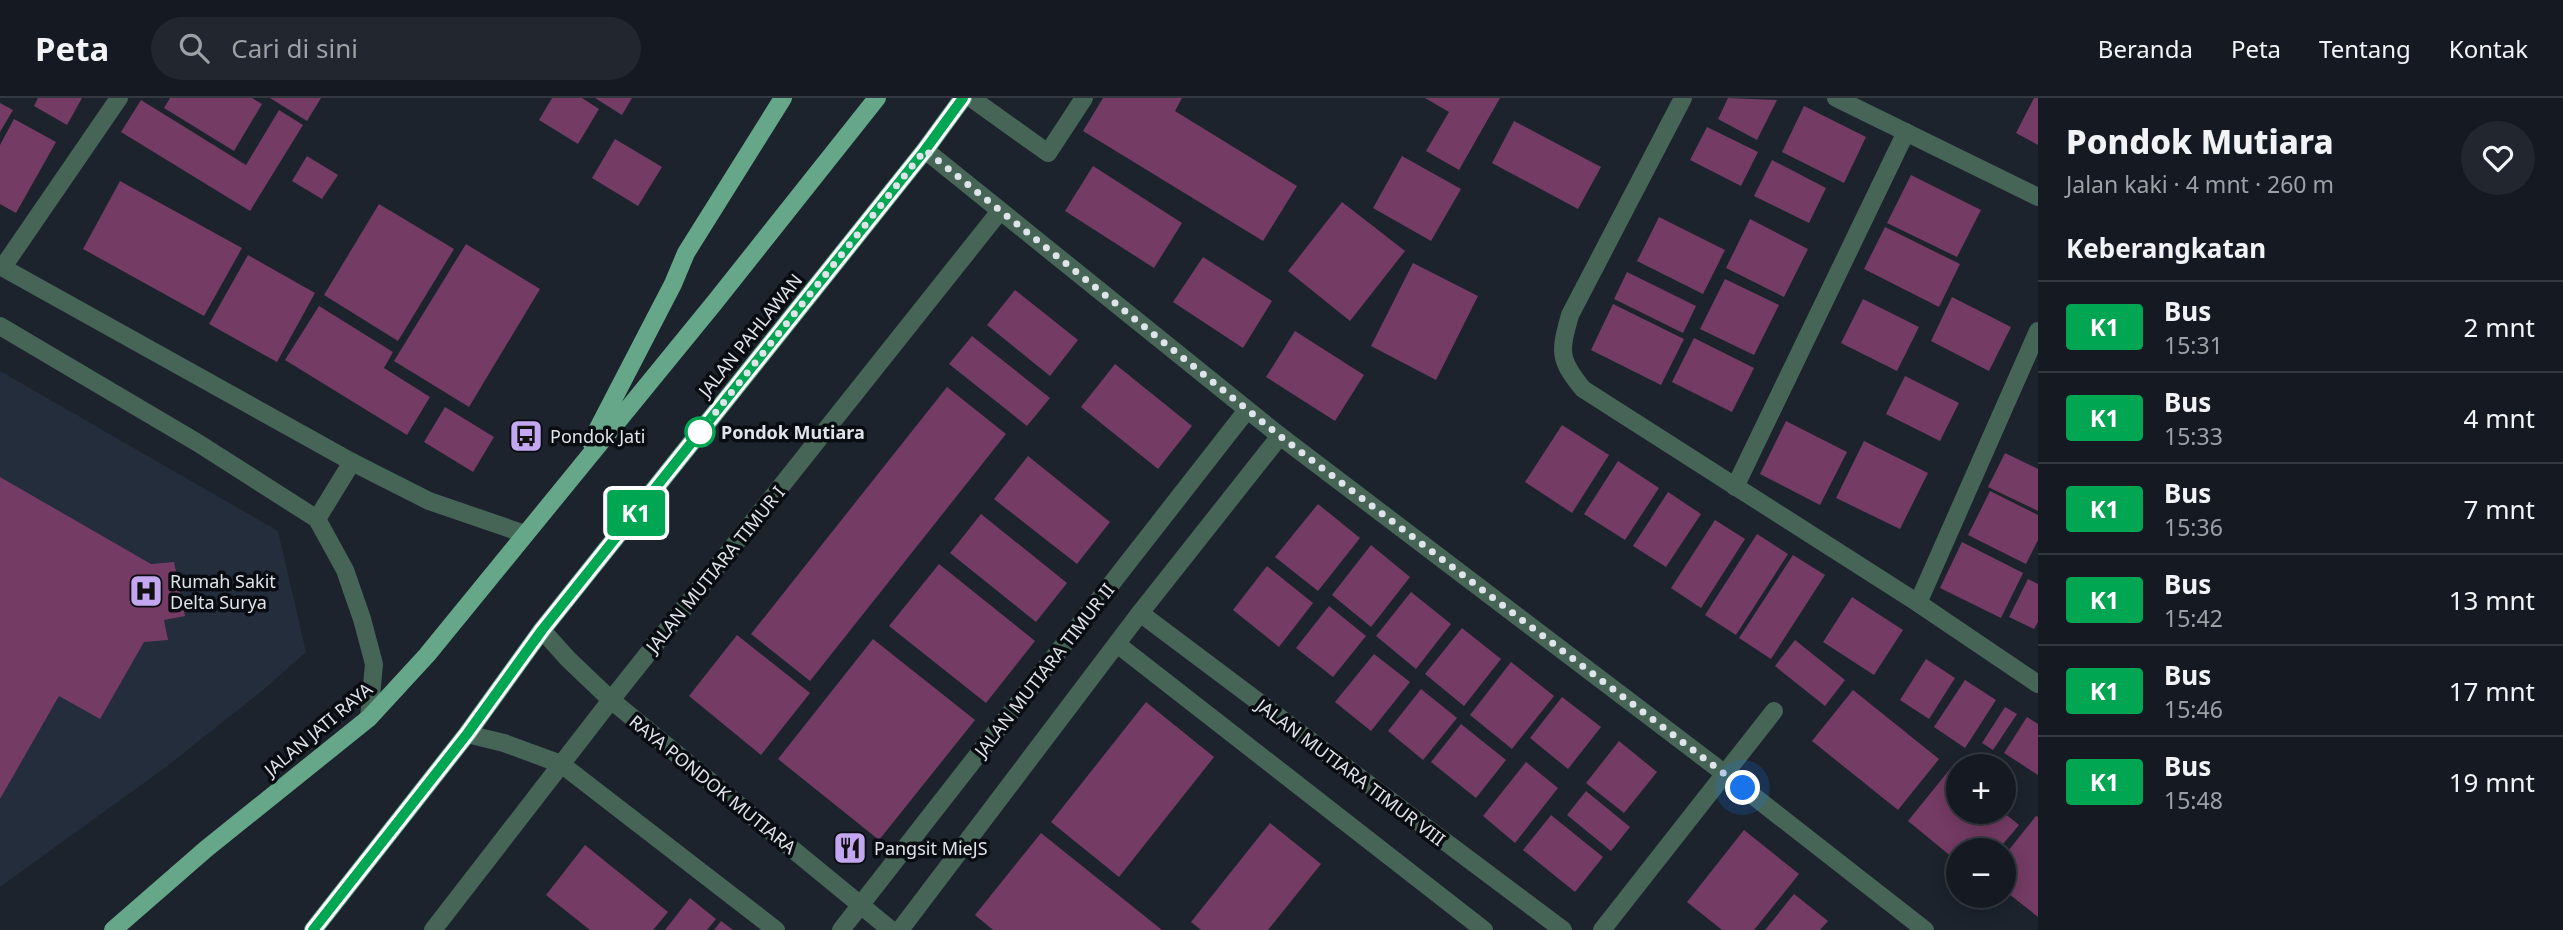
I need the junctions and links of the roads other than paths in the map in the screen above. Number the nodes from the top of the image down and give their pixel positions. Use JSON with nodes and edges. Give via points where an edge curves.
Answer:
{"nodes":[{"id":1,"x":119,"y":98,"type":"edge"},
{"id":2,"x":783,"y":98,"type":"edge"},
{"id":3,"x":877,"y":98,"type":"edge"},
{"id":4,"x":963,"y":98,"type":"edge"},
{"id":5,"x":971,"y":98,"type":"edge"},
{"id":6,"x":1084,"y":98,"type":"edge"},
{"id":7,"x":1683,"y":98,"type":"edge"},
{"id":8,"x":1836,"y":98,"type":"edge"},
{"id":9,"x":1906,"y":132,"type":"junction"},
{"id":10,"x":925,"y":150,"type":"junction"},
{"id":11,"x":2038,"y":197,"type":"edge"},
{"id":12,"x":1000,"y":211,"type":"junction"},
{"id":13,"x":1,"y":266,"type":"edge"},
{"id":14,"x":0,"y":326,"type":"edge"},
{"id":15,"x":2038,"y":331,"type":"edge"},
{"id":16,"x":1247,"y":410,"type":"junction"},
{"id":17,"x":1280,"y":436,"type":"junction"},
{"id":18,"x":352,"y":462,"type":"junction"},
{"id":19,"x":574,"y":473,"type":"junction"},
{"id":20,"x":1735,"y":486,"type":"junction"},
{"id":21,"x":317,"y":519,"type":"junction"},
{"id":22,"x":525,"y":534,"type":"junction"},
{"id":23,"x":1918,"y":603,"type":"junction"},
{"id":24,"x":1140,"y":613,"type":"junction"},
{"id":25,"x":542,"y":630,"type":"junction"},
{"id":26,"x":1117,"y":644,"type":"junction"},
{"id":27,"x":2038,"y":684,"type":"edge"},
{"id":28,"x":611,"y":700,"type":"junction"},
{"id":29,"x":1774,"y":711,"type":"dead end"},
{"id":30,"x":369,"y":718,"type":"junction"},
{"id":31,"x":467,"y":734,"type":"junction"},
{"id":32,"x":561,"y":764,"type":"junction"},
{"id":33,"x":1724,"y":773,"type":"junction"},
{"id":34,"x":861,"y":904,"type":"junction"},
{"id":35,"x":138,"y":909,"type":"junction"},
{"id":36,"x":113,"y":930,"type":"edge"},
{"id":37,"x":131,"y":930,"type":"edge"},
{"id":38,"x":313,"y":930,"type":"edge"},
{"id":39,"x":433,"y":930,"type":"edge"},
{"id":40,"x":776,"y":930,"type":"edge"},
{"id":41,"x":841,"y":930,"type":"edge"},
{"id":42,"x":891,"y":930,"type":"edge"},
{"id":43,"x":900,"y":930,"type":"edge"},
{"id":44,"x":1485,"y":930,"type":"edge"},
{"id":45,"x":1563,"y":930,"type":"edge"},
{"id":46,"x":1602,"y":930,"type":"edge"},
{"id":47,"x":1925,"y":930,"type":"edge"}],
"edges":[{"from":1,"to":13,"type":"street"},
{"from":2,"to":19,"type":"main road","via":[[686,253]]},
{"from":3,"to":19,"type":"main road"},
{"from":4,"to":10,"type":"main road","name":"JALAN PAHLAWAN"},
{"from":5,"to":6,"type":"street","via":[[1048,153]]},
{"from":7,"to":20,"type":"street","via":[[1570,315],[1561,348],[1568,372],[1583,389]]},
{"from":8,"to":9,"type":"street"},
{"from":9,"to":11,"type":"street"},
{"from":9,"to":20,"type":"street"},
{"from":10,"to":12,"type":"street"},
{"from":10,"to":25,"type":"main road","name":"JALAN PAHLAWAN"},
{"from":12,"to":16,"type":"street"},
{"from":12,"to":28,"type":"street","name":"JALAN MUTIARA TIMUR I"},
{"from":13,"to":18,"type":"street"},
{"from":14,"to":21,"type":"street"},
{"from":15,"to":23,"type":"street"},
{"from":16,"to":17,"type":"street"},
{"from":16,"to":34,"type":"street","name":"JALAN MUTIARA TIMUR II"},
{"from":17,"to":24,"type":"street"},
{"from":17,"to":33,"type":"street"},
{"from":18,"to":21,"type":"street"},
{"from":18,"to":22,"type":"street","via":[[429,501]]},
{"from":19,"to":22,"type":"main road"},
{"from":20,"to":23,"type":"street"},
{"from":21,"to":30,"type":"street","via":[[345,570],[374,664]]},
{"from":22,"to":30,"type":"main road","name":"JALAN JATI RAYA"},
{"from":23,"to":27,"type":"street"},
{"from":24,"to":26,"type":"street"},
{"from":24,"to":45,"type":"street","name":"JALAN MUTIARA TIMUR VIII"},
{"from":25,"to":28,"type":"street","name":"RAYA PONDOK MUTIARA"},
{"from":25,"to":31,"type":"main road"},
{"from":26,"to":43,"type":"street"},
{"from":26,"to":44,"type":"street"},
{"from":28,"to":32,"type":"street","name":"JALAN MUTIARA TIMUR I"},
{"from":28,"to":34,"type":"street","name":"RAYA PONDOK MUTIARA"},
{"from":29,"to":33,"type":"street"},
{"from":30,"to":35,"type":"main road","name":"JALAN JATI RAYA"},
{"from":31,"to":32,"type":"street"},
{"from":31,"to":38,"type":"main road"},
{"from":32,"to":39,"type":"street","name":"JALAN MUTIARA TIMUR I"},
{"from":32,"to":40,"type":"street"},
{"from":33,"to":46,"type":"street"},
{"from":33,"to":47,"type":"street"},
{"from":34,"to":41,"type":"street","name":"JALAN MUTIARA TIMUR II"},
{"from":34,"to":42,"type":"street","name":"RAYA PONDOK MUTIARA"},
{"from":35,"to":36,"type":"main road","name":"JALAN JATI RAYA"},
{"from":35,"to":37,"type":"main road"}]}
